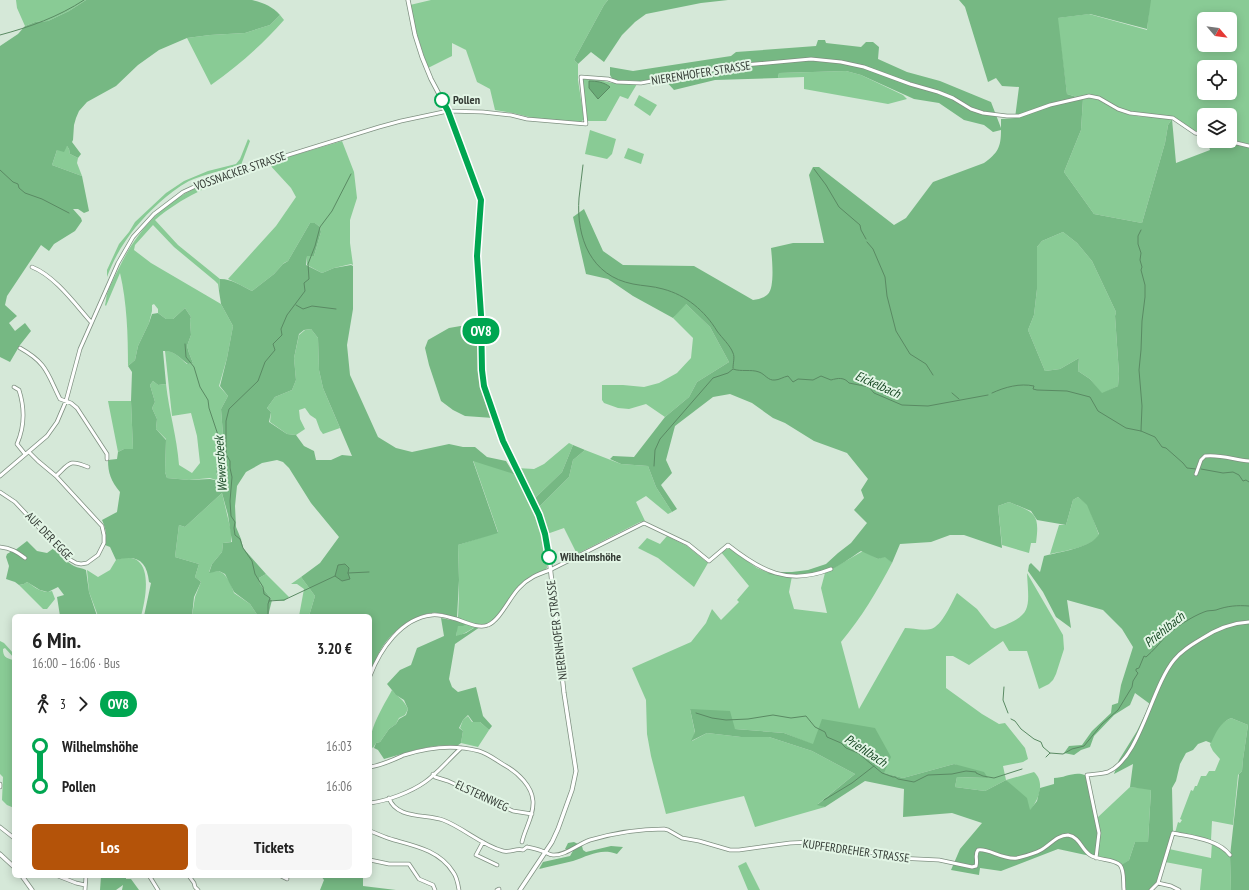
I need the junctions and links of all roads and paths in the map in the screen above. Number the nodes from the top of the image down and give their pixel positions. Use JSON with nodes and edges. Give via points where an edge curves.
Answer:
{"nodes":[{"id":1,"x":408,"y":0,"type":"edge"},
{"id":2,"x":448,"y":111,"type":"junction"},
{"id":3,"x":1197,"y":133,"type":"edge"},
{"id":4,"x":1237,"y":143,"type":"edge"},
{"id":5,"x":1249,"y":146,"type":"edge"},
{"id":6,"x":32,"y":267,"type":"dead end"},
{"id":7,"x":91,"y":322,"type":"junction"},
{"id":8,"x":20,"y":348,"type":"dead end"},
{"id":9,"x":14,"y":387,"type":"dead end"},
{"id":10,"x":66,"y":401,"type":"junction"},
{"id":11,"x":29,"y":452,"type":"junction"},
{"id":12,"x":25,"y":454,"type":"junction"},
{"id":13,"x":107,"y":459,"type":"dead end"},
{"id":14,"x":1249,"y":461,"type":"edge"},
{"id":15,"x":88,"y":467,"type":"dead end"},
{"id":16,"x":1196,"y":474,"type":"dead end"},
{"id":17,"x":0,"y":476,"type":"edge"},
{"id":18,"x":56,"y":476,"type":"junction"},
{"id":19,"x":0,"y":492,"type":"edge"},
{"id":20,"x":0,"y":547,"type":"edge"},
{"id":21,"x":26,"y":558,"type":"dead end"},
{"id":22,"x":831,"y":569,"type":"dead end"},
{"id":23,"x":550,"y":570,"type":"junction"},
{"id":24,"x":1249,"y":622,"type":"edge"},
{"id":25,"x":372,"y":671,"type":"edge"},
{"id":26,"x":461,"y":748,"type":"junction"},
{"id":27,"x":372,"y":767,"type":"edge"},
{"id":28,"x":433,"y":774,"type":"junction"},
{"id":29,"x":0,"y":784,"type":"edge"},
{"id":30,"x":0,"y":787,"type":"edge"},
{"id":31,"x":389,"y":798,"type":"junction"},
{"id":32,"x":372,"y":803,"type":"edge"},
{"id":33,"x":532,"y":814,"type":"junction"},
{"id":34,"x":0,"y":826,"type":"edge"},
{"id":35,"x":372,"y":832,"type":"edge"},
{"id":36,"x":12,"y":836,"type":"edge"},
{"id":37,"x":482,"y":842,"type":"junction"},
{"id":38,"x":522,"y":842,"type":"junction"},
{"id":39,"x":519,"y":846,"type":"junction"},
{"id":40,"x":527,"y":847,"type":"junction"},
{"id":41,"x":545,"y":853,"type":"junction"},
{"id":42,"x":0,"y":854,"type":"edge"},
{"id":43,"x":1230,"y":855,"type":"dead end"},
{"id":44,"x":1096,"y":858,"type":"junction"},
{"id":45,"x":372,"y":860,"type":"edge"},
{"id":46,"x":12,"y":865,"type":"edge"},
{"id":47,"x":497,"y":865,"type":"dead end"},
{"id":48,"x":23,"y":878,"type":"edge"},
{"id":49,"x":63,"y":878,"type":"edge"},
{"id":50,"x":86,"y":878,"type":"edge"},
{"id":51,"x":151,"y":878,"type":"edge"},
{"id":52,"x":190,"y":878,"type":"edge"},
{"id":53,"x":1158,"y":883,"type":"junction"},
{"id":54,"x":85,"y":885,"type":"junction"},
{"id":55,"x":32,"y":890,"type":"edge"},
{"id":56,"x":85,"y":890,"type":"edge"},
{"id":57,"x":158,"y":890,"type":"edge"},
{"id":58,"x":198,"y":890,"type":"edge"},
{"id":59,"x":435,"y":890,"type":"edge"},
{"id":60,"x":459,"y":890,"type":"edge"},
{"id":61,"x":520,"y":890,"type":"edge"},
{"id":62,"x":1124,"y":890,"type":"edge"},
{"id":63,"x":1151,"y":890,"type":"edge"},
{"id":64,"x":1178,"y":890,"type":"edge"}],
"edges":[{"from":1,"to":2,"type":"street","name":"NIERENHOFER STRASSE","via":[[422,57]]},
{"from":2,"to":3,"type":"street","name":"NIERENHOFER STRASSE","via":[[511,114],[532,120],[586,124],[581,77],[642,83],[721,68],[811,59],[864,67],[938,92],[976,111],[1019,116],[1050,105],[1089,96],[1130,113],[1173,118]]},
{"from":2,"to":7,"type":"street","name":"VOSSNACKER STRASSE","via":[[401,121],[323,144],[211,179],[183,192],[154,214],[133,237]]},
{"from":2,"to":23,"type":"street","name":"NIERENHOFER STRASSE","via":[[481,200],[477,256],[484,386],[503,441],[539,515],[548,547]]},
{"from":4,"to":5,"type":"street"},
{"from":6,"to":7,"type":"street","via":[[51,278]]},
{"from":7,"to":10,"type":"street","name":"VOSSNACKER STRASSE","via":[[78,355]]},
{"from":8,"to":10,"type":"street","via":[[40,362],[60,399]]},
{"from":9,"to":12,"type":"street","via":[[19,390],[24,408],[23,426],[17,444]]},
{"from":10,"to":11,"type":"street","name":"VOSSNACKER STRASSE","via":[[53,429]]},
{"from":10,"to":13,"type":"street","via":[[78,408],[88,422],[107,454]]},
{"from":11,"to":12,"type":"street","name":"VOSSNACKER STRASSE"},
{"from":11,"to":18,"type":"street","name":"AUF DER EGGE"},
{"from":12,"to":17,"type":"street","name":"VOSSNACKER STRASSE"},
{"from":14,"to":16,"type":"street","via":[[1206,456],[1201,460]]},
{"from":15,"to":18,"type":"street","via":[[72,462]]},
{"from":18,"to":19,"type":"street","name":"AUF DER EGGE","via":[[102,526],[104,543],[96,557],[87,563],[69,560],[15,502]]},
{"from":20,"to":21,"type":"street","via":[[9,548]]},
{"from":22,"to":23,"type":"street","via":[[802,576],[771,572],[750,562],[728,545],[709,562],[688,544],[644,523]]},
{"from":23,"to":25,"type":"street","via":[[536,574],[518,588],[495,620],[488,625],[477,625],[438,615],[417,619],[390,640]]},
{"from":23,"to":41,"type":"street","name":"NIERENHOFER STRASSE","via":[[576,771],[558,829]]},
{"from":24,"to":44,"type":"street","via":[[1227,625],[1182,652],[1170,666],[1124,759],[1108,772],[1087,775],[1098,833]]},
{"from":26,"to":27,"type":"street","via":[[432,747]]},
{"from":26,"to":28,"type":"street"},
{"from":26,"to":33,"type":"street","via":[[486,754],[514,771],[524,781],[533,799]]},
{"from":28,"to":31,"type":"street","via":[[425,782]]},
{"from":28,"to":33,"type":"street","name":"ELSTERNWEG","via":[[513,811]]},
{"from":29,"to":30,"type":"street"},
{"from":31,"to":32,"type":"street"},
{"from":31,"to":37,"type":"street","via":[[397,809],[408,814],[444,820]]},
{"from":33,"to":38,"type":"street"},
{"from":34,"to":36,"type":"street"},
{"from":35,"to":60,"type":"street","via":[[434,854],[454,872]]},
{"from":37,"to":39,"type":"street","via":[[510,852]]},
{"from":37,"to":47,"type":"street","via":[[476,855]]},
{"from":38,"to":39,"type":"street"},
{"from":38,"to":40,"type":"street","via":[[526,843]]},
{"from":39,"to":40,"type":"street","via":[[523,850]]},
{"from":40,"to":41,"type":"street"},
{"from":41,"to":44,"type":"street","name":"KUPFERDREHER STRASSE","via":[[562,854],[581,844],[621,832],[664,829],[682,838],[730,850],[790,843],[818,843],[972,867],[976,866],[976,854],[981,850],[1005,858],[1018,858],[1039,852],[1057,838],[1068,834]]},
{"from":41,"to":61,"type":"street","name":"NIERENHOFER STRASSE"},
{"from":42,"to":46,"type":"street"},
{"from":43,"to":53,"type":"street","via":[[1212,842],[1173,834]]},
{"from":44,"to":62,"type":"street","name":"KUPFERDREHER STRASSE","via":[[1120,865]]},
{"from":45,"to":59,"type":"street","via":[[408,864],[419,879],[433,885]]},
{"from":48,"to":55,"type":"street"},
{"from":49,"to":54,"type":"street"},
{"from":50,"to":54,"type":"street"},
{"from":51,"to":57,"type":"street"},
{"from":52,"to":58,"type":"street"},
{"from":53,"to":63,"type":"street"},
{"from":53,"to":64,"type":"street"},
{"from":54,"to":56,"type":"street"}]}
